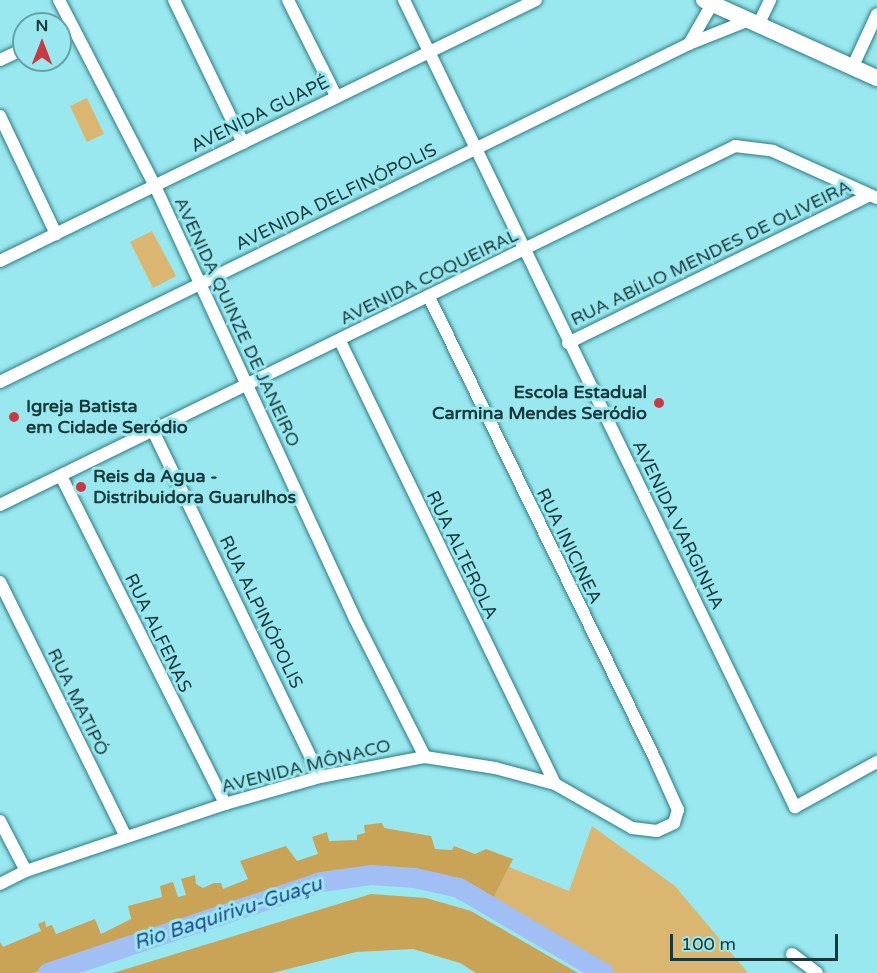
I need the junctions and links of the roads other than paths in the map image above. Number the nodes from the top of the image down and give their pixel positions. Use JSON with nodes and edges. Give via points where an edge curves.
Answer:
{"nodes":[{"id":1,"x":174,"y":0,"type":"edge"},
{"id":2,"x":288,"y":0,"type":"edge"},
{"id":3,"x":404,"y":0,"type":"edge"},
{"id":4,"x":536,"y":0,"type":"edge"},
{"id":5,"x":770,"y":0,"type":"edge"},
{"id":6,"x":708,"y":2,"type":"edge"},
{"id":7,"x":877,"y":14,"type":"edge"},
{"id":8,"x":754,"y":22,"type":"junction"},
{"id":9,"x":72,"y":41,"type":"edge"},
{"id":10,"x":689,"y":44,"type":"junction"},
{"id":11,"x":430,"y":51,"type":"junction"},
{"id":12,"x":853,"y":66,"type":"junction"},
{"id":13,"x":877,"y":78,"type":"edge"},
{"id":14,"x":336,"y":96,"type":"junction"},
{"id":15,"x":0,"y":116,"type":"edge"},
{"id":16,"x":243,"y":143,"type":"junction"},
{"id":17,"x":476,"y":149,"type":"junction"},
{"id":18,"x":155,"y":186,"type":"junction"},
{"id":19,"x":874,"y":197,"type":"edge"},
{"id":20,"x":56,"y":234,"type":"junction"},
{"id":21,"x":524,"y":250,"type":"junction"},
{"id":22,"x":0,"y":261,"type":"edge"},
{"id":23,"x":200,"y":284,"type":"junction"},
{"id":24,"x":429,"y":297,"type":"junction"},
{"id":25,"x":340,"y":341,"type":"junction"},
{"id":26,"x":568,"y":344,"type":"junction"},
{"id":27,"x":0,"y":382,"type":"edge"},
{"id":28,"x":246,"y":387,"type":"junction"},
{"id":29,"x":153,"y":431,"type":"junction"},
{"id":30,"x":61,"y":476,"type":"junction"},
{"id":31,"x":0,"y":505,"type":"edge"},
{"id":32,"x":0,"y":582,"type":"edge"},
{"id":33,"x":425,"y":757,"type":"junction"},
{"id":34,"x":877,"y":762,"type":"edge"},
{"id":35,"x":320,"y":777,"type":"junction"},
{"id":36,"x":555,"y":784,"type":"junction"},
{"id":37,"x":225,"y":804,"type":"junction"},
{"id":38,"x":678,"y":810,"type":"joint"},
{"id":39,"x":0,"y":821,"type":"edge"},
{"id":40,"x":126,"y":837,"type":"junction"},
{"id":41,"x":26,"y":871,"type":"junction"},
{"id":42,"x":0,"y":884,"type":"edge"},
{"id":43,"x":792,"y":954,"type":"dead end"},
{"id":44,"x":817,"y":973,"type":"edge"}],
"edges":[{"from":1,"to":16,"type":"street"},
{"from":2,"to":14,"type":"street"},
{"from":3,"to":11,"type":"street","name":"AVENIDA VARGINHA"},
{"from":4,"to":11,"type":"street","name":"AVENIDA GUAPÉ"},
{"from":5,"to":8,"type":"street"},
{"from":6,"to":8,"type":"main road"},
{"from":6,"to":10,"type":"street"},
{"from":7,"to":12,"type":"street"},
{"from":8,"to":10,"type":"street","name":"AVENIDA DELFINÓPOLIS"},
{"from":8,"to":12,"type":"main road"},
{"from":9,"to":18,"type":"street","name":"AVENIDA QUINZE DE JANEIRO"},
{"from":10,"to":17,"type":"street","name":"AVENIDA DELFINÓPOLIS"},
{"from":11,"to":14,"type":"street","name":"AVENIDA GUAPÉ"},
{"from":11,"to":17,"type":"street","name":"AVENIDA VARGINHA"},
{"from":12,"to":13,"type":"main road"},
{"from":14,"to":16,"type":"street","name":"AVENIDA GUAPÉ"},
{"from":15,"to":20,"type":"street"},
{"from":16,"to":18,"type":"street","name":"AVENIDA GUAPÉ"},
{"from":17,"to":21,"type":"street","name":"AVENIDA VARGINHA"},
{"from":17,"to":23,"type":"street","name":"AVENIDA DELFINÓPOLIS"},
{"from":18,"to":20,"type":"street","name":"AVENIDA GUAPÉ"},
{"from":18,"to":23,"type":"street","name":"AVENIDA QUINZE DE JANEIRO"},
{"from":19,"to":21,"type":"street","name":"AVENIDA COQUEIRAL","via":[[773,151],[735,146]]},
{"from":19,"to":26,"type":"street","name":"RUA ABÍLIO MENDES DE OLIVEIRA"},
{"from":20,"to":22,"type":"street","name":"AVENIDA GUAPÉ"},
{"from":21,"to":24,"type":"street","name":"AVENIDA COQUEIRAL"},
{"from":21,"to":26,"type":"street","name":"AVENIDA VARGINHA"},
{"from":23,"to":27,"type":"street","name":"AVENIDA DELFINÓPOLIS"},
{"from":23,"to":28,"type":"street","name":"AVENIDA QUINZE DE JANEIRO"},
{"from":24,"to":25,"type":"street","name":"AVENIDA COQUEIRAL"},
{"from":24,"to":38,"type":"street","name":"RUA INICINEA"},
{"from":25,"to":28,"type":"street","name":"AVENIDA COQUEIRAL"},
{"from":25,"to":36,"type":"street","name":"RUA ALTEROLA"},
{"from":26,"to":34,"type":"street","name":"AVENIDA VARGINHA","via":[[795,807]]},
{"from":28,"to":29,"type":"street","name":"AVENIDA COQUEIRAL"},
{"from":28,"to":33,"type":"street","name":"AVENIDA QUINZE DE JANEIRO"},
{"from":29,"to":30,"type":"street","name":"AVENIDA COQUEIRAL"},
{"from":29,"to":35,"type":"street","name":"RUA ALPINÓPOLIS"},
{"from":30,"to":31,"type":"street","name":"AVENIDA COQUEIRAL"},
{"from":30,"to":37,"type":"street","name":"RUA ALFENAS"},
{"from":32,"to":40,"type":"street","name":"RUA MATIPÓ"},
{"from":33,"to":35,"type":"street","name":"AVENIDA MÔNACO"},
{"from":33,"to":36,"type":"street","name":"AVENIDA MÔNACO","via":[[495,768]]},
{"from":35,"to":37,"type":"street","name":"AVENIDA MÔNACO"},
{"from":36,"to":38,"type":"street","name":"AVENIDA MÔNACO","via":[[644,831],[667,828],[674,823]]},
{"from":37,"to":40,"type":"street","name":"AVENIDA MÔNACO"},
{"from":39,"to":41,"type":"street"},
{"from":40,"to":41,"type":"street","name":"AVENIDA MÔNACO"},
{"from":41,"to":42,"type":"street","name":"AVENIDA MÔNACO"},
{"from":43,"to":44,"type":"street"}]}
